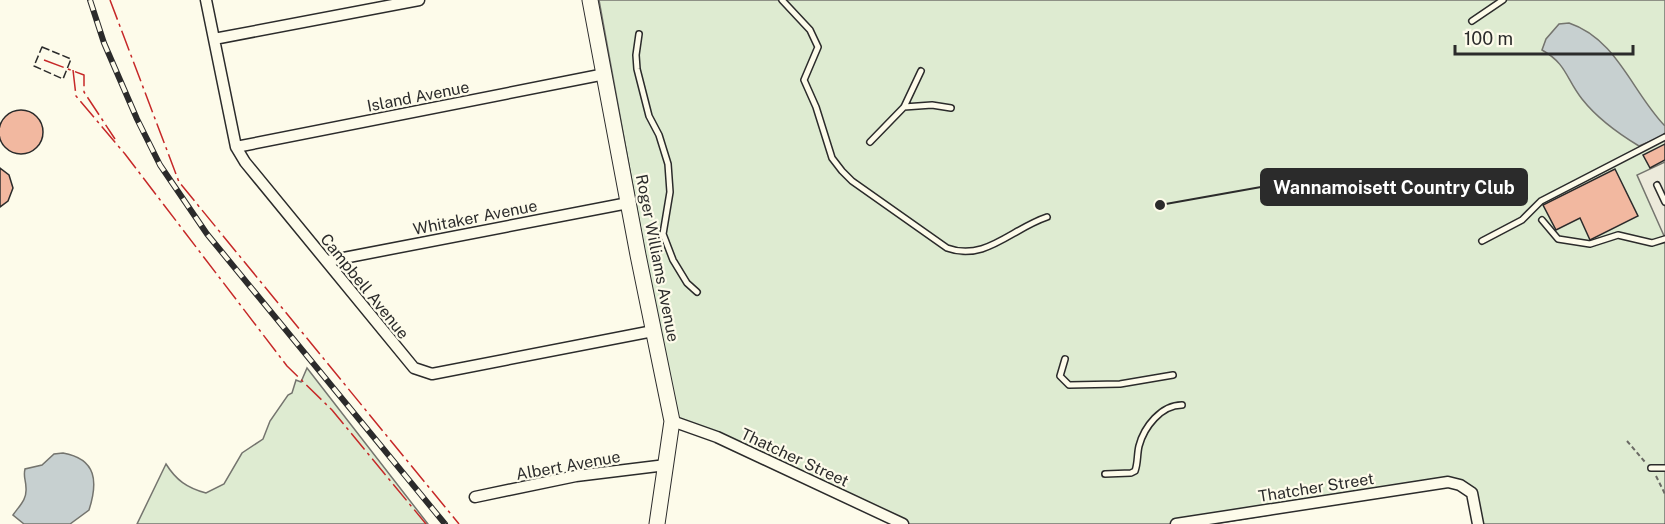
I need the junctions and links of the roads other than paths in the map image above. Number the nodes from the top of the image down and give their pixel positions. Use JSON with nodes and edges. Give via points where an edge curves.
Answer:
{"nodes":[{"id":1,"x":206,"y":0,"type":"edge"},
{"id":2,"x":419,"y":0,"type":"edge"},
{"id":3,"x":590,"y":0,"type":"edge"},
{"id":4,"x":782,"y":0,"type":"edge"},
{"id":5,"x":1503,"y":0,"type":"edge"},
{"id":6,"x":1472,"y":21,"type":"dead end"},
{"id":7,"x":639,"y":34,"type":"dead end"},
{"id":8,"x":214,"y":39,"type":"junction"},
{"id":9,"x":921,"y":71,"type":"dead end"},
{"id":10,"x":605,"y":74,"type":"junction"},
{"id":11,"x":904,"y":107,"type":"junction"},
{"id":12,"x":951,"y":108,"type":"dead end"},
{"id":13,"x":1665,"y":136,"type":"edge"},
{"id":14,"x":870,"y":142,"type":"dead end"},
{"id":15,"x":236,"y":147,"type":"junction"},
{"id":16,"x":1657,"y":185,"type":"dead end"},
{"id":17,"x":1665,"y":202,"type":"edge"},
{"id":18,"x":628,"y":203,"type":"junction"},
{"id":19,"x":1047,"y":217,"type":"dead end"},
{"id":20,"x":1542,"y":220,"type":"dead end"},
{"id":21,"x":1665,"y":239,"type":"edge"},
{"id":22,"x":1482,"y":241,"type":"dead end"},
{"id":23,"x":328,"y":261,"type":"junction"},
{"id":24,"x":697,"y":292,"type":"dead end"},
{"id":25,"x":653,"y":331,"type":"junction"},
{"id":26,"x":1065,"y":359,"type":"dead end"},
{"id":27,"x":1173,"y":375,"type":"dead end"},
{"id":28,"x":1182,"y":405,"type":"dead end"},
{"id":29,"x":672,"y":421,"type":"junction"},
{"id":30,"x":666,"y":465,"type":"junction"},
{"id":31,"x":1652,"y":468,"type":"road end"},
{"id":32,"x":1665,"y":468,"type":"edge"},
{"id":33,"x":1105,"y":474,"type":"dead end"},
{"id":34,"x":475,"y":497,"type":"dead end"},
{"id":35,"x":657,"y":524,"type":"edge"},
{"id":36,"x":903,"y":524,"type":"edge"},
{"id":37,"x":1176,"y":524,"type":"edge"},
{"id":38,"x":1478,"y":524,"type":"edge"}],
"edges":[{"from":1,"to":8,"type":"street","name":"Campbell Avenue"},
{"from":2,"to":8,"type":"street"},
{"from":3,"to":10,"type":"main road","name":"Roger Williams Avenue"},
{"from":4,"to":19,"type":"lane","via":[[806,25],[818,47],[804,80],[832,158],[852,181],[947,248],[963,254],[991,245]]},
{"from":5,"to":6,"type":"lane"},
{"from":7,"to":24,"type":"lane","via":[[637,69],[649,116],[668,164],[669,198],[663,234],[673,260]]},
{"from":8,"to":15,"type":"street","name":"Campbell Avenue"},
{"from":9,"to":11,"type":"lane"},
{"from":10,"to":15,"type":"street","name":"Island Avenue"},
{"from":10,"to":18,"type":"main road","name":"Roger Williams Avenue"},
{"from":11,"to":12,"type":"lane"},
{"from":11,"to":14,"type":"lane"},
{"from":13,"to":22,"type":"lane","via":[[1540,201],[1522,220]]},
{"from":15,"to":23,"type":"street","name":"Campbell Avenue","via":[[279,206]]},
{"from":16,"to":17,"type":"lane"},
{"from":18,"to":23,"type":"street","name":"Whitaker Avenue"},
{"from":18,"to":25,"type":"main road","name":"Roger Williams Avenue"},
{"from":20,"to":21,"type":"lane","via":[[1558,239],[1590,244],[1618,235],[1652,243]]},
{"from":23,"to":25,"type":"street","name":"Campbell Avenue","via":[[402,356],[424,373]]},
{"from":25,"to":29,"type":"main road","name":"Roger Williams Avenue"},
{"from":26,"to":27,"type":"lane","via":[[1060,376],[1069,385],[1120,384]]},
{"from":28,"to":33,"type":"lane","via":[[1170,407],[1147,428],[1139,447],[1136,471]]},
{"from":29,"to":30,"type":"main road","name":"Roger Williams Avenue"},
{"from":29,"to":36,"type":"street","name":"Thatcher Street","via":[[717,437]]},
{"from":30,"to":34,"type":"street","name":"Albert Avenue","via":[[576,476]]},
{"from":30,"to":35,"type":"main road","name":"Roger Williams Avenue"},
{"from":31,"to":32,"type":"lane"},
{"from":37,"to":38,"type":"street","name":"Thatcher Street","via":[[1448,482],[1460,484],[1472,493]]}]}
